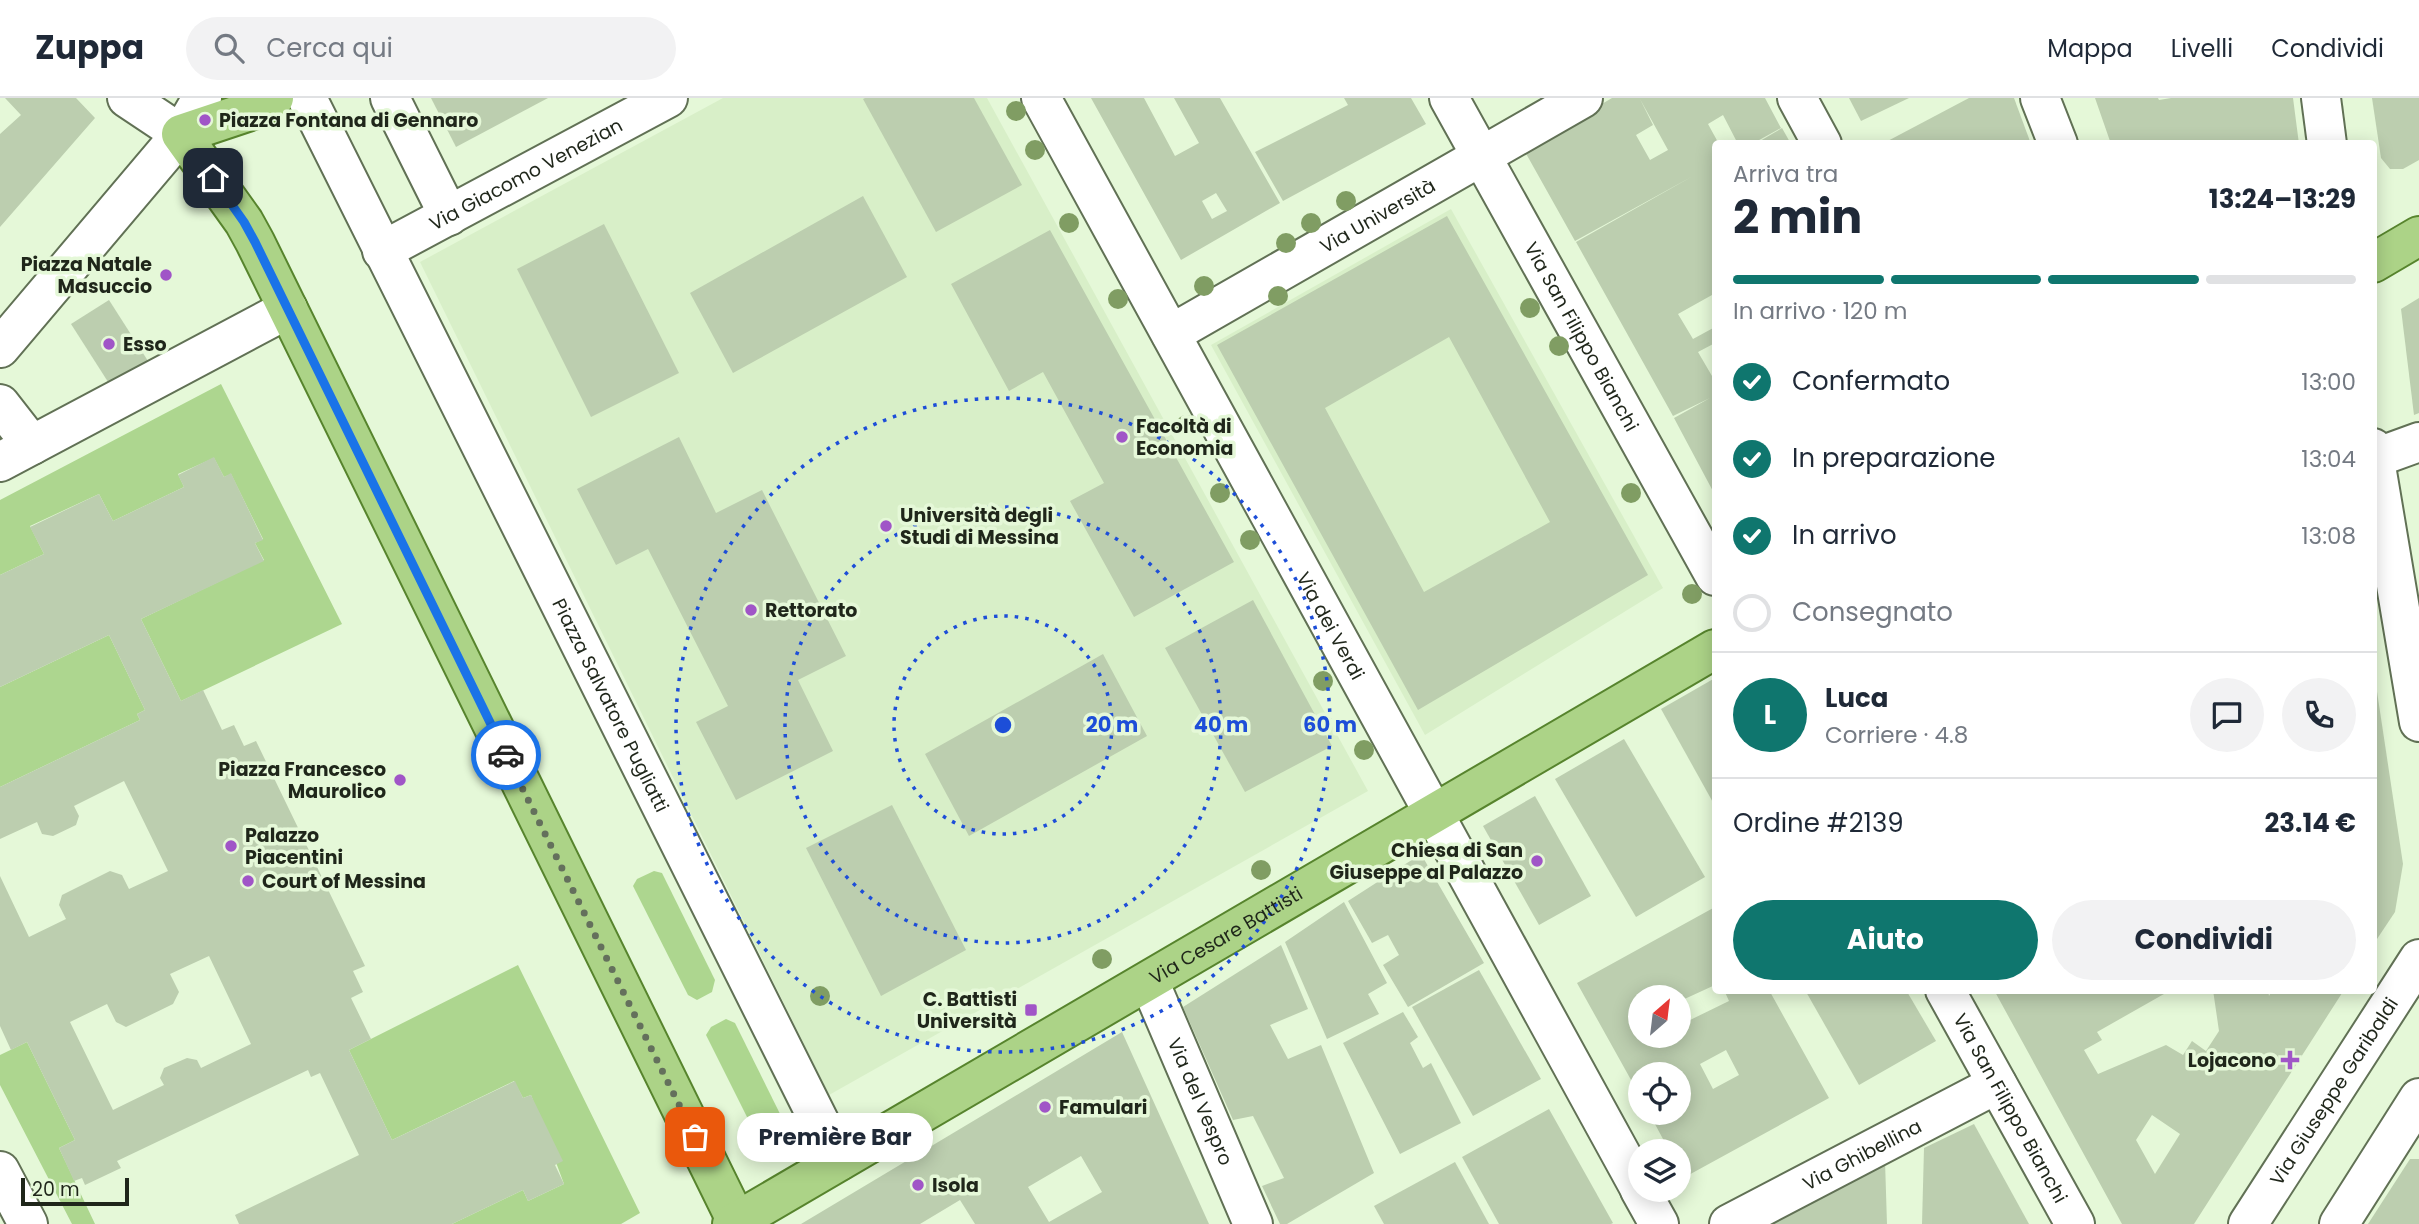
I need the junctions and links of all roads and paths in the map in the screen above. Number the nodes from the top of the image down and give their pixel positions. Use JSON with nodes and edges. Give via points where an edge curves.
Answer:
{"nodes":[{"id":1,"x":127,"y":98,"type":"edge"},
{"id":2,"x":158,"y":98,"type":"edge"},
{"id":3,"x":202,"y":98,"type":"edge"},
{"id":4,"x":274,"y":98,"type":"edge"},
{"id":5,"x":390,"y":98,"type":"edge"},
{"id":6,"x":668,"y":98,"type":"edge"},
{"id":7,"x":1041,"y":98,"type":"edge"},
{"id":8,"x":1449,"y":98,"type":"edge"},
{"id":9,"x":1583,"y":98,"type":"edge"},
{"id":10,"x":1797,"y":98,"type":"edge"},
{"id":11,"x":2040,"y":98,"type":"edge"},
{"id":12,"x":2321,"y":98,"type":"edge"},
{"id":13,"x":310,"y":105,"type":"edge"},
{"id":14,"x":181,"y":134,"type":"junction"},
{"id":15,"x":1820,"y":140,"type":"edge"},
{"id":16,"x":2057,"y":140,"type":"edge"},
{"id":17,"x":2326,"y":140,"type":"edge"},
{"id":18,"x":1482,"y":157,"type":"junction"},
{"id":19,"x":449,"y":215,"type":"junction"},
{"id":20,"x":2419,"y":236,"type":"edge"},
{"id":21,"x":382,"y":251,"type":"junction"},
{"id":22,"x":2377,"y":261,"type":"edge"},
{"id":23,"x":288,"y":309,"type":"junction"},
{"id":24,"x":1171,"y":334,"type":"junction"},
{"id":25,"x":0,"y":348,"type":"edge"},
{"id":26,"x":0,"y":404,"type":"edge"},
{"id":27,"x":2419,"y":442,"type":"edge"},
{"id":28,"x":2377,"y":451,"type":"edge"},
{"id":29,"x":16,"y":453,"type":"edge"},
{"id":30,"x":2377,"y":468,"type":"edge"},
{"id":31,"x":1712,"y":571,"type":"edge"},
{"id":32,"x":1712,"y":651,"type":"edge"},
{"id":33,"x":2416,"y":673,"type":"edge"},
{"id":34,"x":2419,"y":722,"type":"edge"},
{"id":35,"x":1434,"y":814,"type":"junction"},
{"id":36,"x":2419,"y":959,"type":"edge"},
{"id":37,"x":1149,"y":981,"type":"junction"},
{"id":38,"x":1947,"y":994,"type":"edge"},
{"id":39,"x":1997,"y":1084,"type":"junction"},
{"id":40,"x":2419,"y":1098,"type":"edge"},
{"id":41,"x":839,"y":1161,"type":"junction"},
{"id":42,"x":1628,"y":1168,"type":"edge"},
{"id":43,"x":0,"y":1171,"type":"edge"},
{"id":44,"x":1647,"y":1202,"type":"edge"},
{"id":45,"x":730,"y":1223,"type":"edge"},
{"id":46,"x":28,"y":1224,"type":"edge"},
{"id":47,"x":1253,"y":1224,"type":"edge"},
{"id":48,"x":1659,"y":1224,"type":"edge"},
{"id":49,"x":1728,"y":1224,"type":"edge"},
{"id":50,"x":2075,"y":1224,"type":"edge"},
{"id":51,"x":2248,"y":1224,"type":"edge"},
{"id":52,"x":2339,"y":1224,"type":"edge"}],
"edges":[{"from":1,"to":14,"type":"street"},
{"from":2,"to":14,"type":"street"},
{"from":3,"to":14,"type":"street"},
{"from":4,"to":14,"type":"main road","via":[[262,107]]},
{"from":5,"to":19,"type":"street"},
{"from":6,"to":19,"type":"street","name":"Via Giacomo Venezian"},
{"from":7,"to":24,"type":"street","name":"Via dei Verdi"},
{"from":8,"to":18,"type":"street","name":"Via San Filippo Bianchi"},
{"from":9,"to":18,"type":"street","name":"Via Università"},
{"from":10,"to":15,"type":"street"},
{"from":11,"to":16,"type":"street"},
{"from":12,"to":17,"type":"street"},
{"from":13,"to":21,"type":"street","name":"Piazza Salvatore Pugliatti"},
{"from":14,"to":23,"type":"main road","via":[[244,222]]},
{"from":14,"to":25,"type":"street"},
{"from":18,"to":24,"type":"street","name":"Via Università"},
{"from":18,"to":31,"type":"street","name":"Via San Filippo Bianchi"},
{"from":19,"to":21,"type":"street","name":"Via Giacomo Venezian"},
{"from":20,"to":22,"type":"main road"},
{"from":21,"to":41,"type":"street","name":"Piazza Salvatore Pugliatti"},
{"from":23,"to":29,"type":"street"},
{"from":23,"to":45,"type":"main road"},
{"from":24,"to":35,"type":"street","name":"Via dei Verdi"},
{"from":26,"to":29,"type":"street"},
{"from":27,"to":28,"type":"street"},
{"from":30,"to":33,"type":"street"},
{"from":32,"to":35,"type":"main road","name":"Via Cesare Battisti"},
{"from":33,"to":34,"type":"street"},
{"from":35,"to":37,"type":"main road","name":"Via Cesare Battisti"},
{"from":35,"to":42,"type":"street","name":"Via dei Verdi"},
{"from":36,"to":51,"type":"street","name":"Via Giuseppe Garibaldi"},
{"from":37,"to":41,"type":"main road","name":"Via Cesare Battisti"},
{"from":37,"to":47,"type":"street","name":"Via del Vespro"},
{"from":38,"to":39,"type":"street","name":"Via San Filippo Bianchi"},
{"from":39,"to":49,"type":"street","name":"Via Ghibellina"},
{"from":39,"to":50,"type":"street","name":"Via San Filippo Bianchi"},
{"from":40,"to":52,"type":"street"},
{"from":41,"to":45,"type":"main road","name":"Via Cesare Battisti"},
{"from":43,"to":46,"type":"street"},
{"from":44,"to":48,"type":"street","name":"Via dei Verdi"}]}
